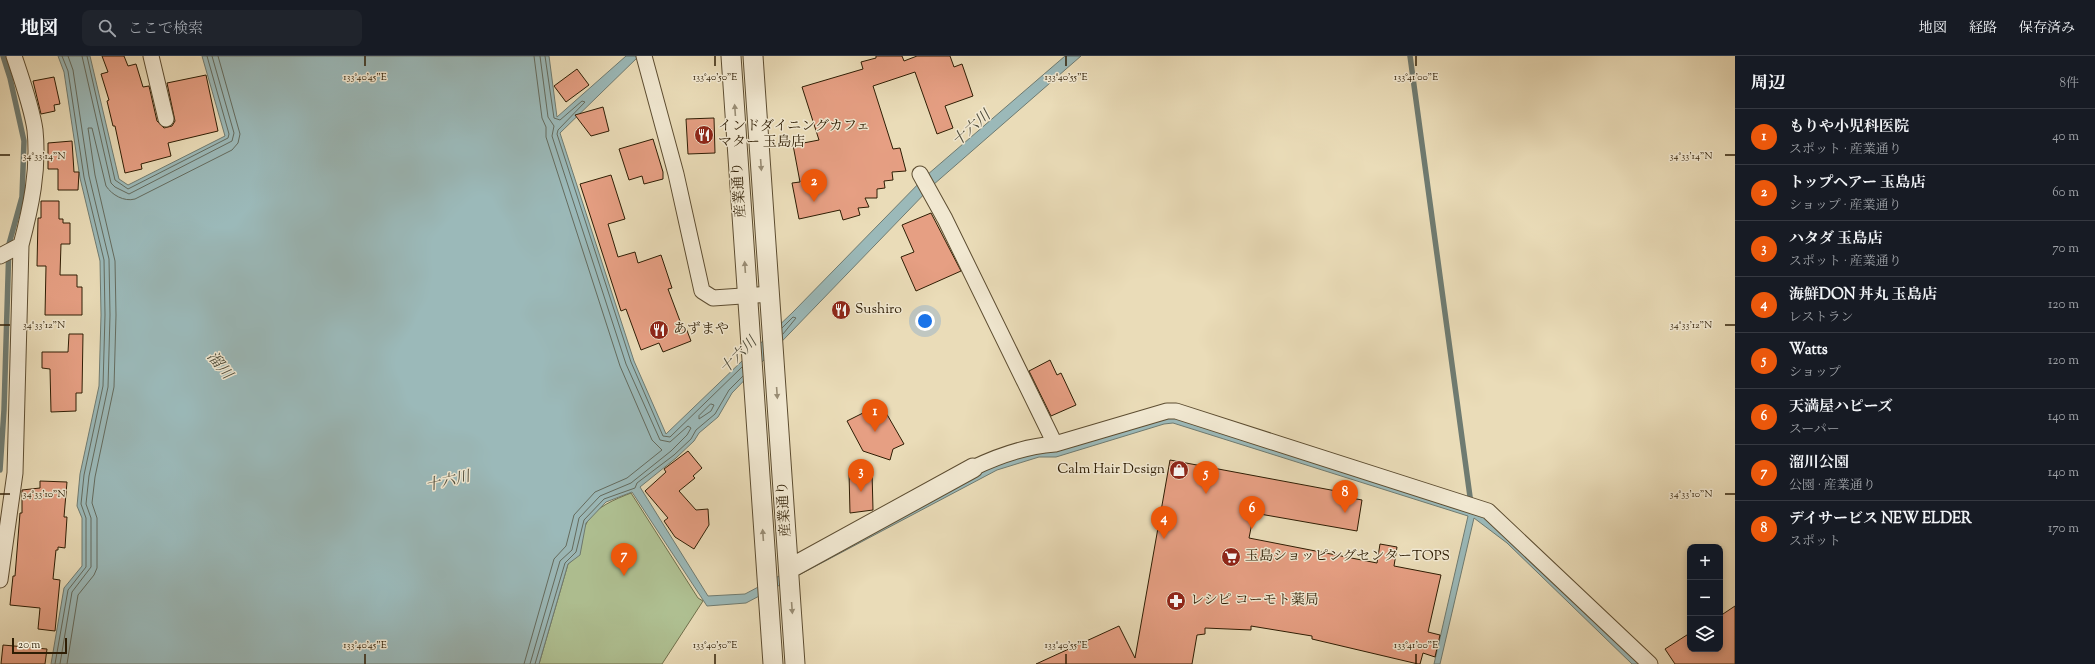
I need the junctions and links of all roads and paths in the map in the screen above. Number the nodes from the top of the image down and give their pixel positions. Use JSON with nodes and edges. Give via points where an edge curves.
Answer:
{"nodes":[{"id":1,"x":14,"y":56,"type":"edge"},
{"id":2,"x":151,"y":56,"type":"edge"},
{"id":3,"x":644,"y":56,"type":"edge"},
{"id":4,"x":731,"y":56,"type":"edge"},
{"id":5,"x":753,"y":56,"type":"edge"},
{"id":6,"x":166,"y":119,"type":"dead end"},
{"id":7,"x":920,"y":174,"type":"dead end"},
{"id":8,"x":20,"y":245,"type":"junction"},
{"id":9,"x":0,"y":256,"type":"edge"},
{"id":10,"x":770,"y":294,"type":"junction"},
{"id":11,"x":747,"y":296,"type":"junction"},
{"id":12,"x":1055,"y":444,"type":"junction"},
{"id":13,"x":973,"y":468,"type":"joint"},
{"id":14,"x":789,"y":569,"type":"junction"},
{"id":15,"x":0,"y":580,"type":"edge"},
{"id":16,"x":773,"y":664,"type":"edge"},
{"id":17,"x":796,"y":664,"type":"edge"},
{"id":18,"x":1650,"y":664,"type":"edge"}],
"edges":[{"from":1,"to":8,"type":"street","via":[[35,129],[35,179],[30,213]]},
{"from":2,"to":6,"type":"street"},
{"from":3,"to":11,"type":"street","via":[[676,174],[702,291],[713,298]]},
{"from":11,"to":4,"type":"street","name":"産業通り","one_way":true},
{"from":5,"to":10,"type":"street","name":"産業通り","one_way":true},
{"from":7,"to":12,"type":"street","via":[[945,219]]},
{"from":8,"to":9,"type":"street"},
{"from":8,"to":15,"type":"street","via":[[15,473]]},
{"from":10,"to":11,"type":"street"},
{"from":10,"to":14,"type":"street","name":"産業通り","one_way":true},
{"from":16,"to":11,"type":"street","name":"産業通り","one_way":true},
{"from":12,"to":13,"type":"street","via":[[1032,447]]},
{"from":12,"to":18,"type":"street","via":[[1167,411],[1176,412],[1488,511]]},
{"from":13,"to":14,"type":"street"},
{"from":14,"to":17,"type":"street","name":"産業通り","one_way":true}]}
